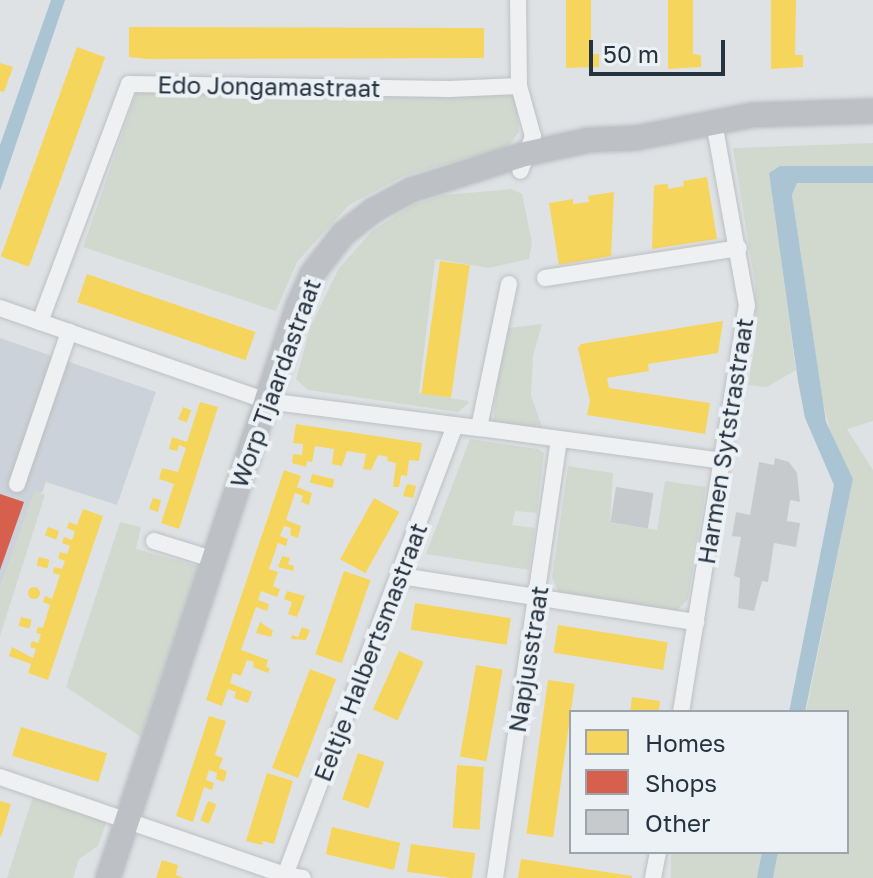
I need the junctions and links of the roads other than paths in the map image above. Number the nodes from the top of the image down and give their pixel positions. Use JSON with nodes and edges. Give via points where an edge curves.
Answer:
{"nodes":[{"id":1,"x":518,"y":0,"type":"edge"},
{"id":2,"x":519,"y":86,"type":"junction"},
{"id":3,"x":873,"y":111,"type":"edge"},
{"id":4,"x":714,"y":123,"type":"junction"},
{"id":5,"x":522,"y":163,"type":"junction"},
{"id":6,"x":739,"y":248,"type":"junction"},
{"id":7,"x":545,"y":278,"type":"dead end"},
{"id":8,"x":509,"y":284,"type":"dead end"},
{"id":9,"x":0,"y":308,"type":"edge"},
{"id":10,"x":40,"y":322,"type":"junction"},
{"id":11,"x":69,"y":332,"type":"junction"},
{"id":12,"x":267,"y":401,"type":"junction"},
{"id":13,"x":455,"y":425,"type":"junction"},
{"id":14,"x":479,"y":428,"type":"junction"},
{"id":15,"x":559,"y":440,"type":"junction"},
{"id":16,"x":722,"y":461,"type":"junction"},
{"id":17,"x":17,"y":484,"type":"dead end"},
{"id":18,"x":154,"y":541,"type":"dead end"},
{"id":19,"x":212,"y":559,"type":"junction"},
{"id":20,"x":401,"y":576,"type":"junction"},
{"id":21,"x":537,"y":597,"type":"junction"},
{"id":22,"x":696,"y":622,"type":"junction"},
{"id":23,"x":681,"y":710,"type":"edge"},
{"id":24,"x":0,"y":777,"type":"edge"},
{"id":25,"x":125,"y":821,"type":"junction"},
{"id":26,"x":658,"y":854,"type":"edge"},
{"id":27,"x":284,"y":876,"type":"edge"},
{"id":28,"x":108,"y":878,"type":"edge"},
{"id":29,"x":303,"y":878,"type":"edge"},
{"id":30,"x":495,"y":878,"type":"edge"},
{"id":31,"x":653,"y":878,"type":"edge"}],
"edges":[{"from":1,"to":2,"type":"street"},
{"from":2,"to":5,"type":"street","via":[[533,136]]},
{"from":2,"to":10,"type":"street","name":"Edo Jongamastraat","via":[[129,84]]},
{"from":3,"to":4,"type":"main road","name":"Worp Tjaardastraat","via":[[794,112]]},
{"from":4,"to":5,"type":"main road","name":"Worp Tjaardastraat","via":[[636,138],[599,153]]},
{"from":4,"to":6,"type":"street","name":"Harmen Sytstrastraat"},
{"from":5,"to":12,"type":"main road","name":"Worp Tjaardastraat","via":[[464,182],[447,180],[411,190],[343,234],[313,273]]},
{"from":6,"to":7,"type":"street"},
{"from":6,"to":16,"type":"street","name":"Harmen Sytstrastraat","via":[[747,306]]},
{"from":8,"to":14,"type":"street"},
{"from":9,"to":10,"type":"street"},
{"from":10,"to":11,"type":"street"},
{"from":11,"to":12,"type":"street"},
{"from":11,"to":17,"type":"street"},
{"from":12,"to":13,"type":"street"},
{"from":12,"to":19,"type":"main road","name":"Worp Tjaardastraat"},
{"from":13,"to":14,"type":"street"},
{"from":13,"to":20,"type":"street","name":"Eeltje Halbertsmastraat"},
{"from":14,"to":15,"type":"street"},
{"from":15,"to":16,"type":"street"},
{"from":15,"to":21,"type":"street","name":"Napjusstraat"},
{"from":16,"to":22,"type":"street","name":"Harmen Sytstrastraat"},
{"from":18,"to":19,"type":"street"},
{"from":19,"to":25,"type":"main road","name":"Worp Tjaardastraat"},
{"from":20,"to":21,"type":"street"},
{"from":20,"to":27,"type":"street","name":"Eeltje Halbertsmastraat"},
{"from":21,"to":22,"type":"street"},
{"from":21,"to":30,"type":"street","name":"Napjusstraat"},
{"from":22,"to":23,"type":"street","name":"Harmen Sytstrastraat"},
{"from":24,"to":25,"type":"street"},
{"from":25,"to":27,"type":"street"},
{"from":25,"to":28,"type":"main road","name":"Worp Tjaardastraat"},
{"from":26,"to":31,"type":"street"},
{"from":27,"to":29,"type":"street"}]}
